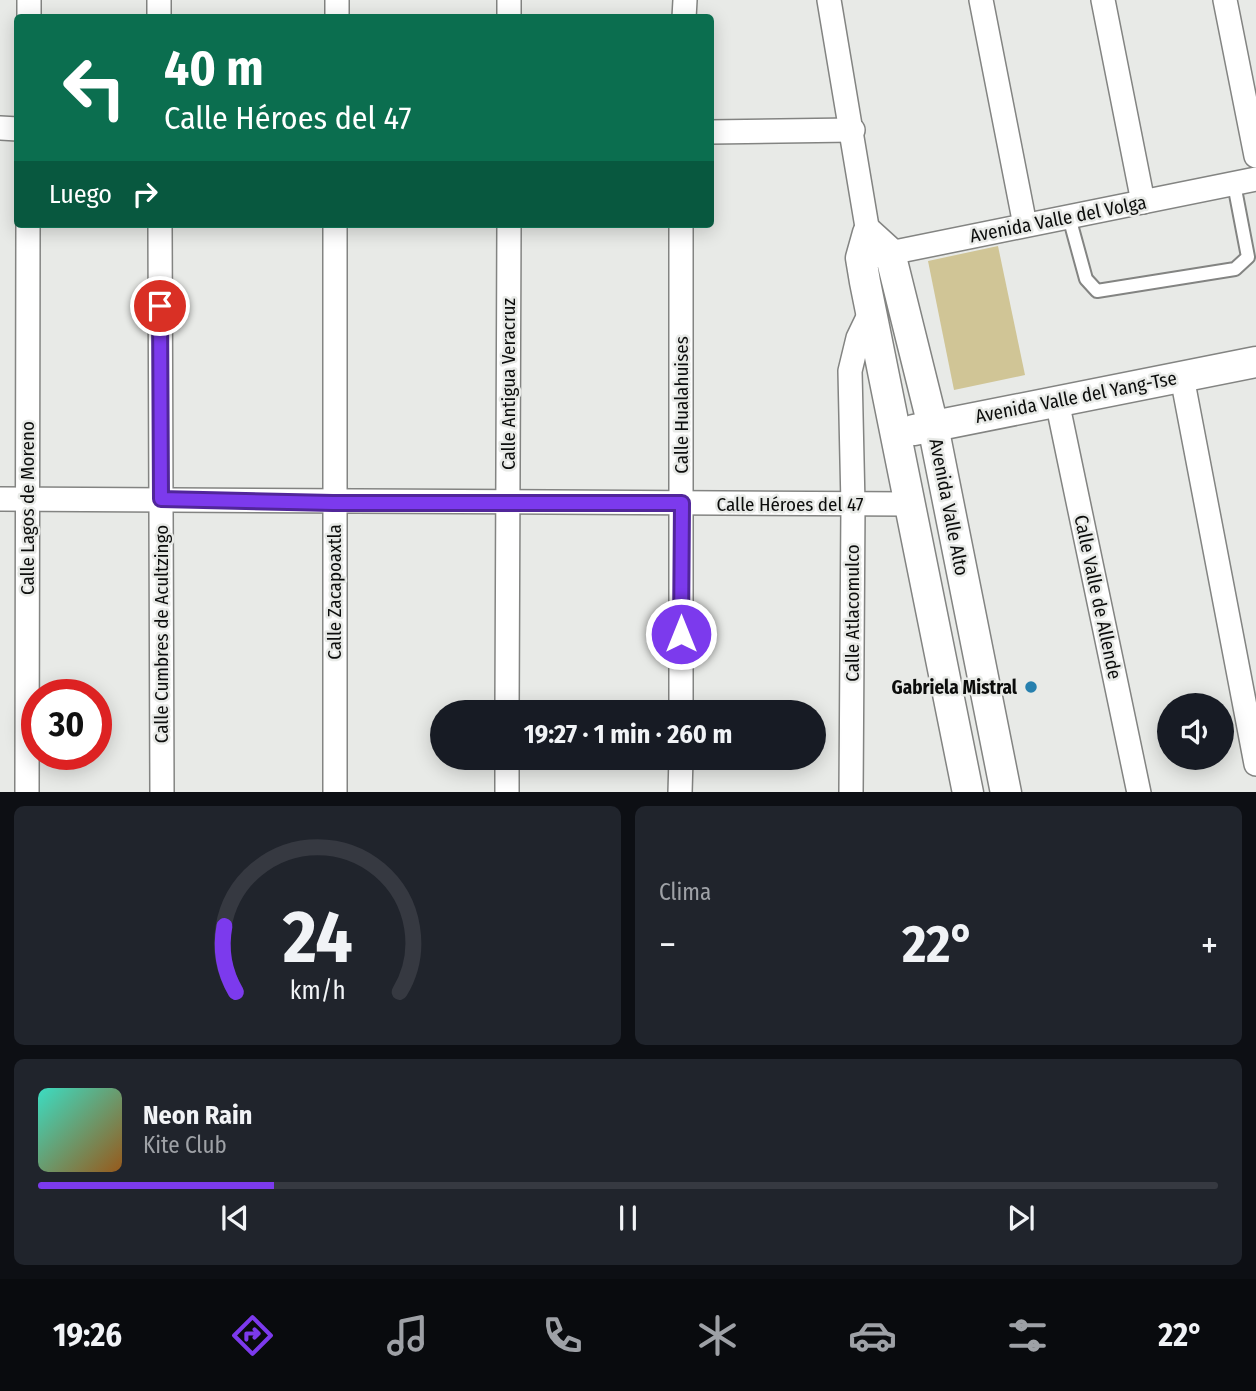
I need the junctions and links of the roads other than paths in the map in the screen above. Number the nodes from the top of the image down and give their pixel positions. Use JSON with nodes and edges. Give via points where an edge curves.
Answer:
{"nodes":[{"id":1,"x":829,"y":0,"type":"edge"},
{"id":2,"x":982,"y":0,"type":"edge"},
{"id":3,"x":1103,"y":0,"type":"edge"},
{"id":4,"x":1225,"y":0,"type":"edge"},
{"id":5,"x":853,"y":130,"type":"junction"},
{"id":6,"x":714,"y":132,"type":"edge"},
{"id":7,"x":1256,"y":156,"type":"edge"},
{"id":8,"x":1245,"y":182,"type":"edge"},
{"id":9,"x":1143,"y":202,"type":"junction"},
{"id":10,"x":1069,"y":216,"type":"junction"},
{"id":11,"x":1025,"y":225,"type":"junction"},
{"id":12,"x":28,"y":228,"type":"edge"},
{"id":13,"x":160,"y":228,"type":"edge"},
{"id":14,"x":335,"y":228,"type":"edge"},
{"id":15,"x":509,"y":228,"type":"edge"},
{"id":16,"x":681,"y":228,"type":"edge"},
{"id":17,"x":864,"y":246,"type":"junction"},
{"id":18,"x":890,"y":253,"type":"junction"},
{"id":19,"x":871,"y":311,"type":"junction"},
{"id":20,"x":1256,"y":362,"type":"edge"},
{"id":21,"x":1182,"y":377,"type":"junction"},
{"id":22,"x":1057,"y":401,"type":"junction"},
{"id":23,"x":933,"y":426,"type":"junction"},
{"id":24,"x":896,"y":433,"type":"junction"},
{"id":25,"x":27,"y":498,"type":"junction"},
{"id":26,"x":0,"y":499,"type":"edge"},
{"id":27,"x":161,"y":499,"type":"junction"},
{"id":28,"x":508,"y":501,"type":"junction"},
{"id":29,"x":333,"y":503,"type":"junction"},
{"id":30,"x":682,"y":503,"type":"junction"},
{"id":31,"x":908,"y":503,"type":"junction"},
{"id":32,"x":853,"y":505,"type":"junction"},
{"id":33,"x":507,"y":700,"type":"edge"},
{"id":34,"x":681,"y":700,"type":"edge"},
{"id":35,"x":1256,"y":764,"type":"edge"},
{"id":36,"x":507,"y":770,"type":"edge"},
{"id":37,"x":681,"y":770,"type":"edge"},
{"id":38,"x":27,"y":792,"type":"edge"},
{"id":39,"x":162,"y":792,"type":"edge"},
{"id":40,"x":335,"y":792,"type":"edge"},
{"id":41,"x":507,"y":792,"type":"edge"},
{"id":42,"x":680,"y":792,"type":"edge"},
{"id":43,"x":851,"y":792,"type":"edge"},
{"id":44,"x":968,"y":792,"type":"edge"},
{"id":45,"x":1006,"y":792,"type":"edge"},
{"id":46,"x":1139,"y":792,"type":"edge"}],
"edges":[{"from":1,"to":5,"type":"street","name":"Avenida Valle Alto"},
{"from":2,"to":11,"type":"street"},
{"from":3,"to":9,"type":"street"},
{"from":4,"to":7,"type":"street"},
{"from":5,"to":6,"type":"street"},
{"from":5,"to":17,"type":"street","name":"Avenida Valle Alto"},
{"from":8,"to":9,"type":"street","name":"Avenida Valle del Volga"},
{"from":8,"to":10,"type":"lane","via":[[1248,251],[1246,262],[1235,269],[1103,292],[1092,289]]},
{"from":9,"to":10,"type":"street","name":"Avenida Valle del Volga"},
{"from":10,"to":11,"type":"street","name":"Avenida Valle del Volga"},
{"from":11,"to":18,"type":"street","name":"Avenida Valle del Volga"},
{"from":12,"to":25,"type":"street","name":"Calle Lagos de Moreno"},
{"from":13,"to":27,"type":"street","name":"Calle Cumbres de Acultzingo"},
{"from":14,"to":29,"type":"street","name":"Calle Zacapoaxtla"},
{"from":15,"to":28,"type":"street","name":"Calle Antigua Veracruz"},
{"from":16,"to":30,"type":"street","name":"Calle Hualahuises"},
{"from":17,"to":18,"type":"street"},
{"from":17,"to":19,"type":"street","name":"Avenida Valle Alto"},
{"from":18,"to":23,"type":"street","name":"Avenida Valle Alto"},
{"from":19,"to":24,"type":"street","name":"Avenida Valle Alto"},
{"from":19,"to":32,"type":"street","name":"Calle Atlacomulco","via":[[850,370]]},
{"from":20,"to":21,"type":"street","name":"Avenida Valle del Yang-Tse"},
{"from":21,"to":22,"type":"street","name":"Avenida Valle del Yang-Tse"},
{"from":21,"to":35,"type":"street"},
{"from":22,"to":23,"type":"street","name":"Avenida Valle del Yang-Tse"},
{"from":22,"to":46,"type":"street","name":"Calle Valle de Allende"},
{"from":23,"to":24,"type":"street","name":"Avenida Valle del Yang-Tse"},
{"from":23,"to":45,"type":"street","name":"Avenida Valle Alto"},
{"from":24,"to":31,"type":"street","name":"Avenida Valle Alto"},
{"from":25,"to":26,"type":"street","name":"Calle Héroes del 47"},
{"from":25,"to":27,"type":"street","name":"Calle Héroes del 47"},
{"from":25,"to":38,"type":"street","name":"Calle Lagos de Moreno"},
{"from":27,"to":29,"type":"street","name":"Calle Héroes del 47"},
{"from":27,"to":39,"type":"street","name":"Calle Cumbres de Acultzingo"},
{"from":28,"to":29,"type":"street","name":"Calle Héroes del 47"},
{"from":28,"to":30,"type":"street","name":"Calle Héroes del 47"},
{"from":28,"to":33,"type":"street","name":"Calle Antigua Veracruz"},
{"from":29,"to":40,"type":"street","name":"Calle Zacapoaxtla"},
{"from":30,"to":32,"type":"street","name":"Calle Héroes del 47"},
{"from":30,"to":34,"type":"street","name":"Calle Hualahuises"},
{"from":31,"to":32,"type":"street","name":"Calle Héroes del 47"},
{"from":31,"to":44,"type":"street","name":"Avenida Valle Alto"},
{"from":32,"to":43,"type":"street","name":"Calle Atlacomulco"},
{"from":36,"to":41,"type":"street"},
{"from":37,"to":42,"type":"street"}]}
